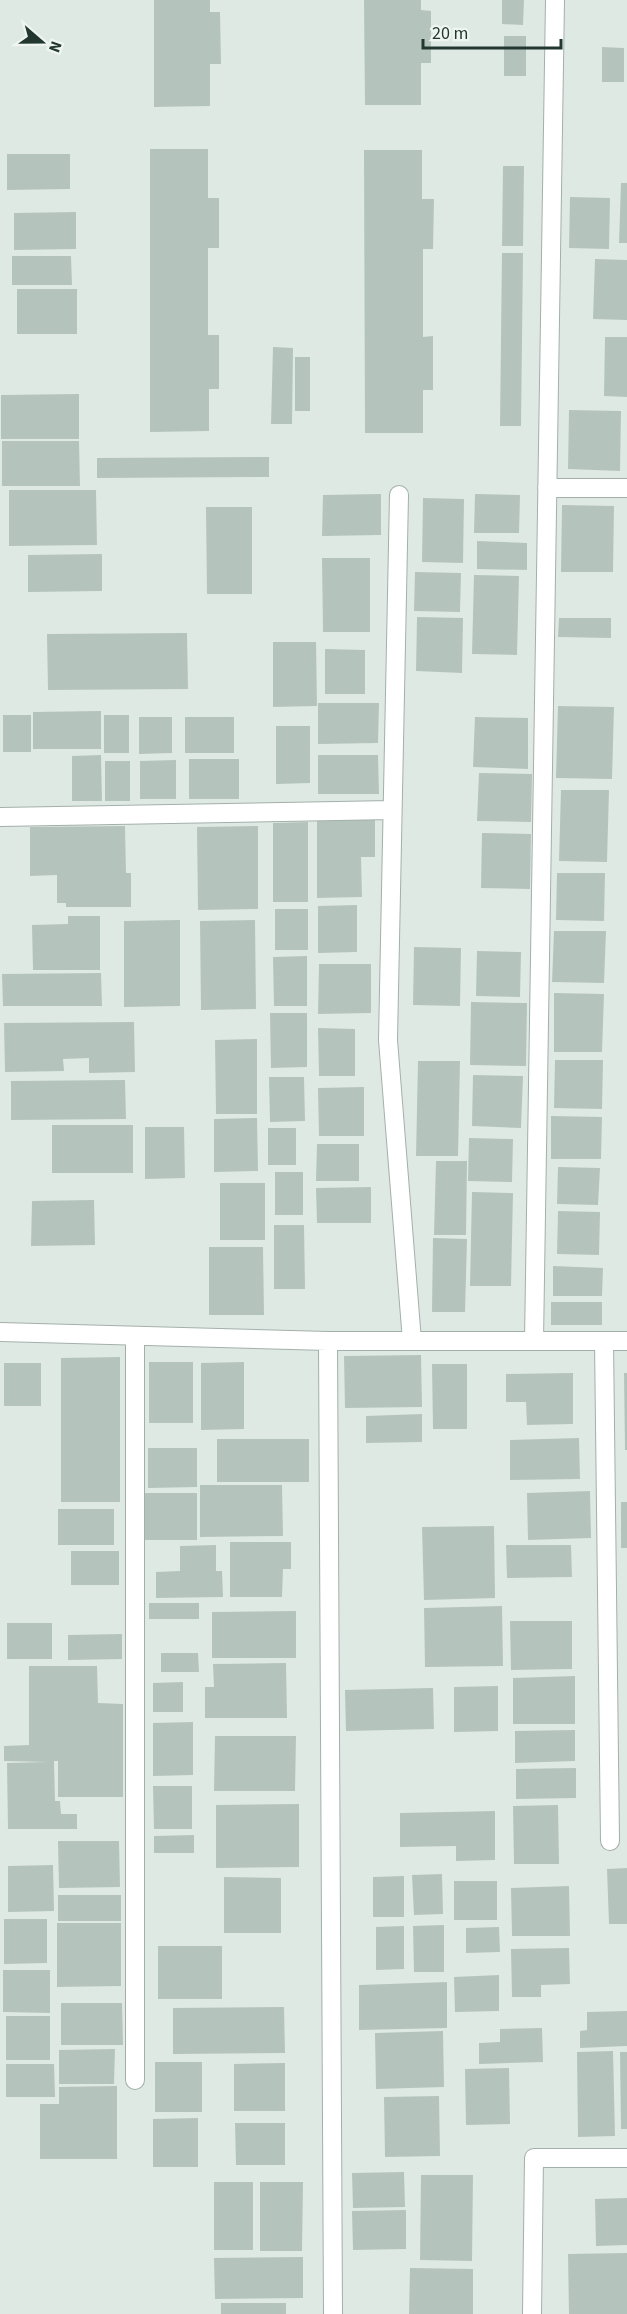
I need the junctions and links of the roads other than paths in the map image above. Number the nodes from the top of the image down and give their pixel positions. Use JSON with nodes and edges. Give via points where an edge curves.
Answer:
{"nodes":[{"id":1,"x":555,"y":0,"type":"edge"},
{"id":2,"x":547,"y":488,"type":"junction"},
{"id":3,"x":627,"y":488,"type":"edge"},
{"id":4,"x":399,"y":495,"type":"dead end"},
{"id":5,"x":392,"y":810,"type":"junction"},
{"id":6,"x":0,"y":817,"type":"edge"},
{"id":7,"x":0,"y":1332,"type":"edge"},
{"id":8,"x":135,"y":1336,"type":"junction"},
{"id":9,"x":328,"y":1341,"type":"junction"},
{"id":10,"x":412,"y":1341,"type":"junction"},
{"id":11,"x":534,"y":1341,"type":"junction"},
{"id":12,"x":603,"y":1341,"type":"junction"},
{"id":13,"x":627,"y":1341,"type":"edge"},
{"id":14,"x":610,"y":1840,"type":"dead end"},
{"id":15,"x":135,"y":2080,"type":"dead end"},
{"id":16,"x":627,"y":2158,"type":"edge"},
{"id":17,"x":333,"y":2314,"type":"edge"},
{"id":18,"x":532,"y":2314,"type":"edge"}],
"edges":[{"from":1,"to":2,"type":"street"},
{"from":2,"to":3,"type":"street"},
{"from":2,"to":11,"type":"street"},
{"from":4,"to":5,"type":"street"},
{"from":5,"to":6,"type":"street"},
{"from":5,"to":10,"type":"street","via":[[388,1040]]},
{"from":7,"to":8,"type":"street"},
{"from":8,"to":9,"type":"street"},
{"from":8,"to":15,"type":"street"},
{"from":9,"to":10,"type":"street"},
{"from":9,"to":17,"type":"street"},
{"from":10,"to":11,"type":"street"},
{"from":11,"to":12,"type":"street"},
{"from":12,"to":13,"type":"street"},
{"from":12,"to":14,"type":"street"},
{"from":16,"to":18,"type":"street","via":[[534,2158]]}]}
